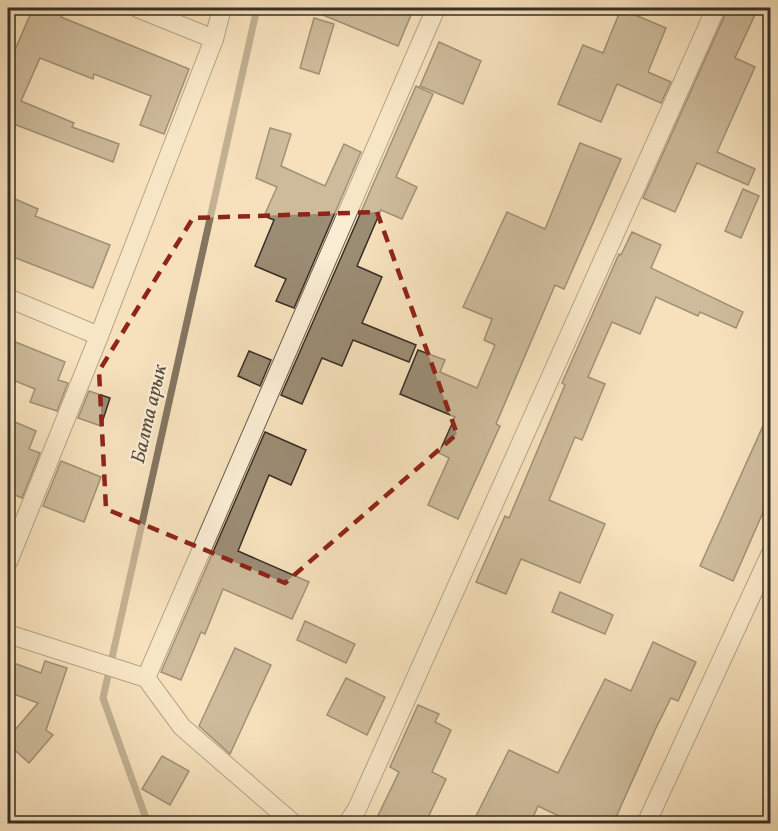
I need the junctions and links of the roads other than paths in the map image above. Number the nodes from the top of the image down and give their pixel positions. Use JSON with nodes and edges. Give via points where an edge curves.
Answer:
{"nodes":[{"id":1,"x":137,"y":8,"type":"edge"},
{"id":2,"x":222,"y":8,"type":"edge"},
{"id":3,"x":436,"y":8,"type":"edge"},
{"id":4,"x":716,"y":8,"type":"edge"},
{"id":5,"x":213,"y":39,"type":"junction"},
{"id":6,"x":8,"y":298,"type":"edge"},
{"id":7,"x":99,"y":336,"type":"junction"},
{"id":8,"x":771,"y":555,"type":"edge"},
{"id":9,"x":8,"y":562,"type":"edge"},
{"id":10,"x":8,"y":634,"type":"edge"},
{"id":11,"x":146,"y":678,"type":"junction"},
{"id":12,"x":294,"y":824,"type":"edge"},
{"id":13,"x":347,"y":824,"type":"edge"},
{"id":14,"x":646,"y":824,"type":"edge"}],
"edges":[{"from":1,"to":5,"type":"street"},
{"from":2,"to":5,"type":"street"},
{"from":3,"to":11,"type":"street"},
{"from":4,"to":13,"type":"street"},
{"from":5,"to":7,"type":"street"},
{"from":6,"to":7,"type":"street"},
{"from":7,"to":9,"type":"street"},
{"from":8,"to":14,"type":"street"},
{"from":10,"to":11,"type":"street"},
{"from":11,"to":12,"type":"street","via":[[182,727]]}]}
